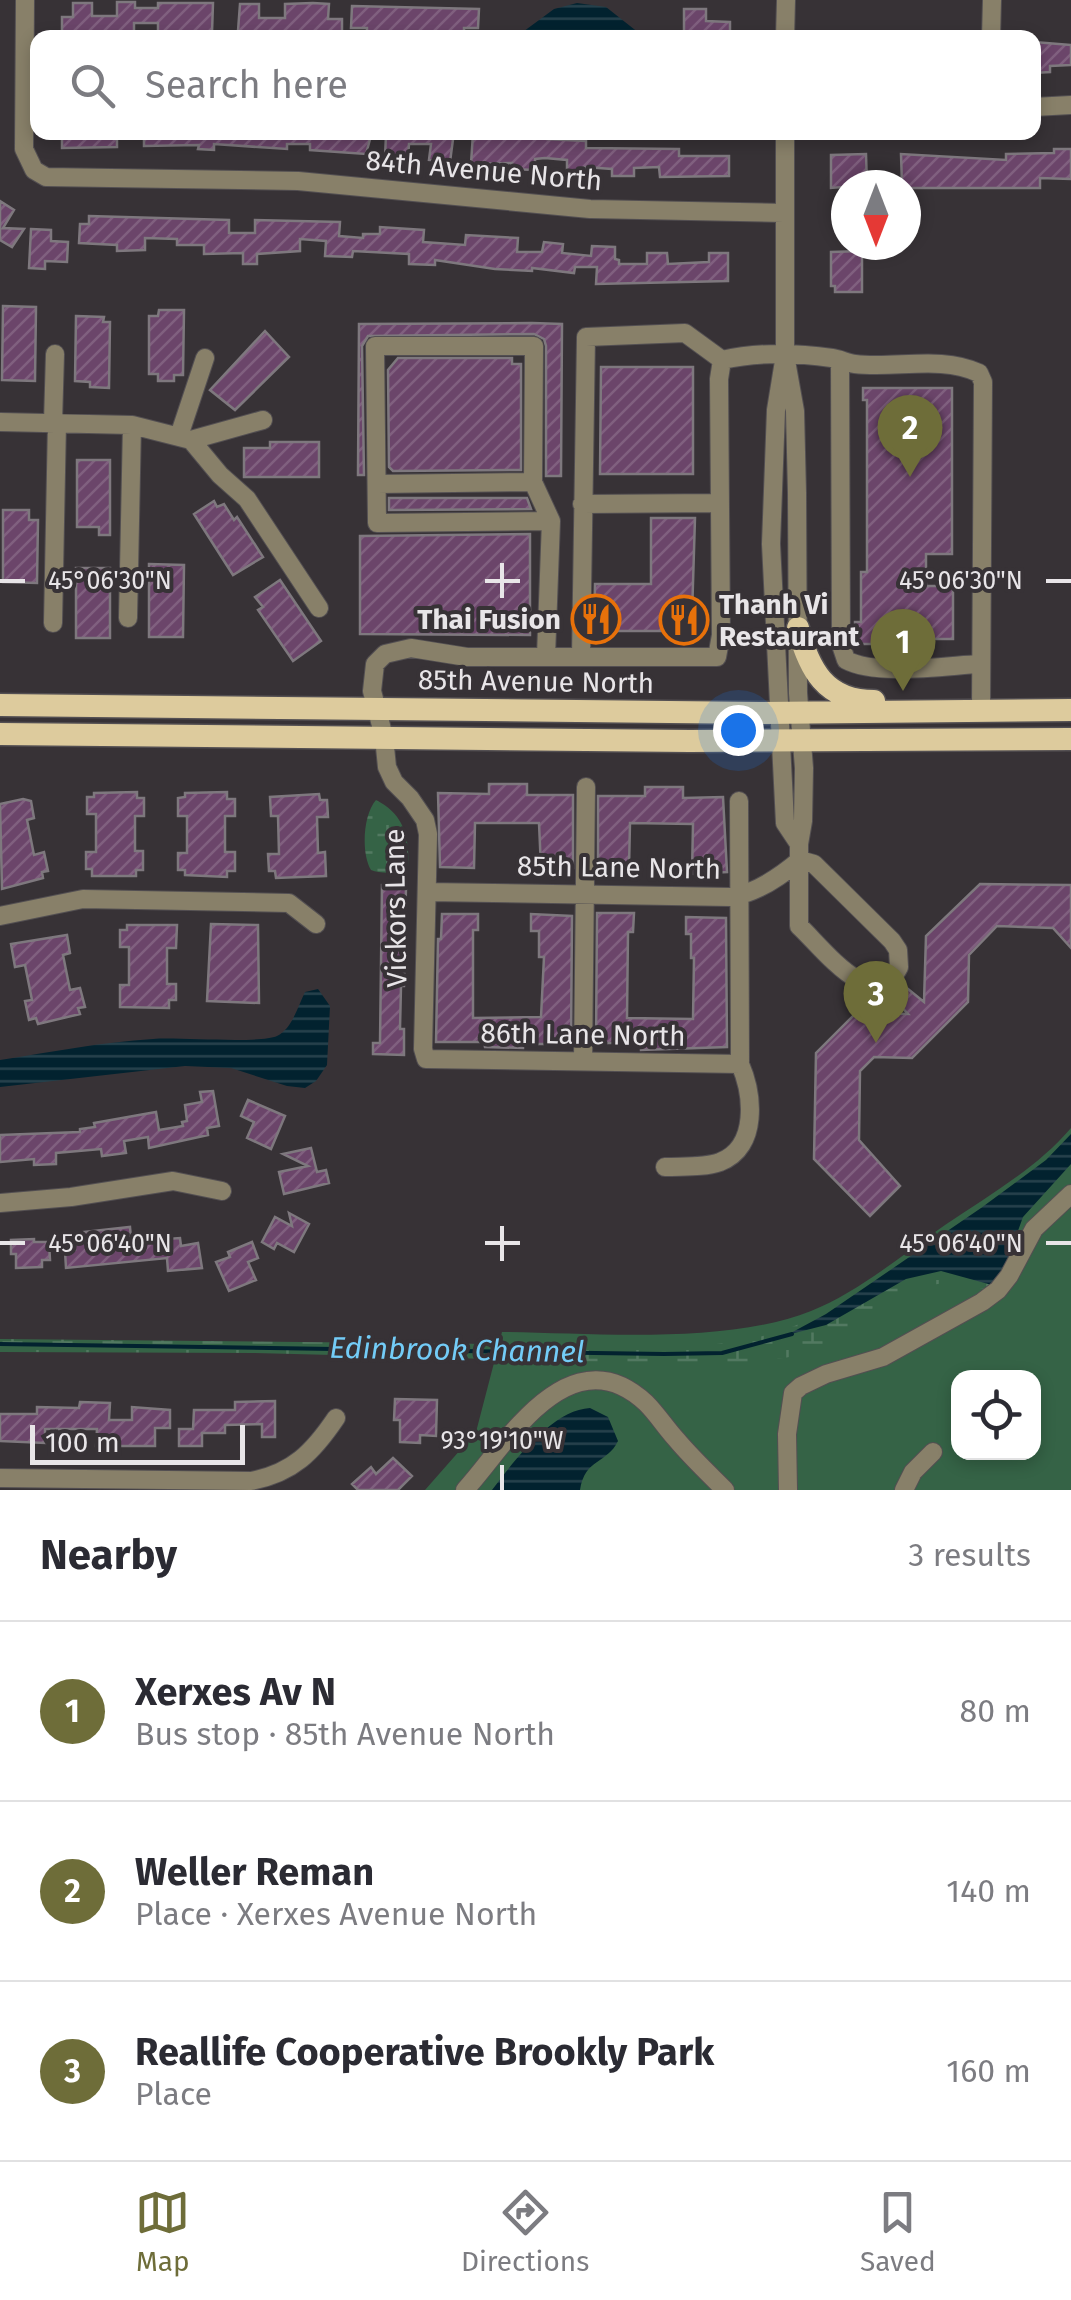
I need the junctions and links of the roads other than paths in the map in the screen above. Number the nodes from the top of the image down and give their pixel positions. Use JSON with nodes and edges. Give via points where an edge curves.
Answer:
{"nodes":[{"id":1,"x":25,"y":0,"type":"edge"},
{"id":2,"x":786,"y":0,"type":"edge"},
{"id":3,"x":992,"y":0,"type":"edge"},
{"id":4,"x":786,"y":30,"type":"edge"},
{"id":5,"x":991,"y":30,"type":"edge"},
{"id":6,"x":1071,"y":105,"type":"edge"},
{"id":7,"x":1041,"y":107,"type":"edge"},
{"id":8,"x":785,"y":140,"type":"edge"},
{"id":9,"x":784,"y":213,"type":"junction"},
{"id":10,"x":55,"y":354,"type":"dead end"},
{"id":11,"x":785,"y":355,"type":"junction"},
{"id":12,"x":205,"y":358,"type":"dead end"},
{"id":13,"x":722,"y":360,"type":"junction"},
{"id":14,"x":840,"y":360,"type":"junction"},
{"id":15,"x":263,"y":420,"type":"dead end"},
{"id":16,"x":0,"y":422,"type":"edge"},
{"id":17,"x":55,"y":422,"type":"junction"},
{"id":18,"x":132,"y":425,"type":"junction"},
{"id":19,"x":185,"y":438,"type":"junction"},
{"id":20,"x":533,"y":482,"type":"junction"},
{"id":21,"x":376,"y":484,"type":"junction"},
{"id":22,"x":582,"y":504,"type":"junction"},
{"id":23,"x":720,"y":504,"type":"junction"},
{"id":24,"x":551,"y":521,"type":"junction"},
{"id":25,"x":319,"y":608,"type":"dead end"},
{"id":26,"x":128,"y":618,"type":"dead end"},
{"id":27,"x":53,"y":623,"type":"dead end"},
{"id":28,"x":798,"y":628,"type":"junction"},
{"id":29,"x":546,"y":656,"type":"junction"},
{"id":30,"x":581,"y":657,"type":"junction"},
{"id":31,"x":979,"y":664,"type":"junction"},
{"id":32,"x":0,"y":705,"type":"edge"},
{"id":33,"x":374,"y":709,"type":"junction"},
{"id":34,"x":1071,"y":710,"type":"edge"},
{"id":35,"x":981,"y":711,"type":"junction"},
{"id":36,"x":789,"y":713,"type":"junction"},
{"id":37,"x":0,"y":734,"type":"edge"},
{"id":38,"x":384,"y":737,"type":"junction"},
{"id":39,"x":1071,"y":739,"type":"edge"},
{"id":40,"x":791,"y":741,"type":"junction"},
{"id":41,"x":586,"y":787,"type":"dead end"},
{"id":42,"x":739,"y":801,"type":"dead end"},
{"id":43,"x":799,"y":852,"type":"junction"},
{"id":44,"x":428,"y":892,"type":"junction"},
{"id":45,"x":583,"y":894,"type":"junction"},
{"id":46,"x":738,"y":896,"type":"junction"},
{"id":47,"x":0,"y":916,"type":"edge"},
{"id":48,"x":316,"y":924,"type":"dead end"},
{"id":49,"x":426,"y":1059,"type":"joint"},
{"id":50,"x":583,"y":1062,"type":"junction"},
{"id":51,"x":740,"y":1064,"type":"junction"},
{"id":52,"x":665,"y":1167,"type":"dead end"},
{"id":53,"x":222,"y":1191,"type":"dead end"},
{"id":54,"x":1071,"y":1194,"type":"edge"},
{"id":55,"x":0,"y":1203,"type":"edge"},
{"id":56,"x":336,"y":1418,"type":"dead end"},
{"id":57,"x":933,"y":1452,"type":"dead end"},
{"id":58,"x":0,"y":1478,"type":"edge"},
{"id":59,"x":465,"y":1490,"type":"edge"},
{"id":60,"x":725,"y":1490,"type":"edge"},
{"id":61,"x":788,"y":1490,"type":"edge"},
{"id":62,"x":904,"y":1490,"type":"edge"}],
"edges":[{"from":1,"to":9,"type":"street","name":"84th Avenue North","via":[[24,148],[34,170],[58,179],[298,181],[590,209]]},
{"from":2,"to":4,"type":"street"},
{"from":3,"to":5,"type":"street"},
{"from":6,"to":7,"type":"street"},
{"from":8,"to":9,"type":"street"},
{"from":9,"to":11,"type":"street"},
{"from":10,"to":17,"type":"street"},
{"from":11,"to":13,"type":"street"},
{"from":11,"to":14,"type":"street"},
{"from":11,"to":28,"type":"street","via":[[795,411]]},
{"from":11,"to":36,"type":"street","via":[[771,544]]},
{"from":12,"to":19,"type":"street"},
{"from":13,"to":22,"type":"street","via":[[685,333],[586,337]]},
{"from":13,"to":23,"type":"street"},
{"from":14,"to":31,"type":"street","via":[[968,367],[984,382]]},
{"from":14,"to":31,"type":"street","via":[[846,660],[886,667]]},
{"from":15,"to":19,"type":"street"},
{"from":16,"to":17,"type":"street"},
{"from":17,"to":18,"type":"street"},
{"from":17,"to":27,"type":"street"},
{"from":18,"to":19,"type":"street"},
{"from":18,"to":26,"type":"street"},
{"from":19,"to":25,"type":"street","via":[[247,500]]},
{"from":20,"to":21,"type":"street"},
{"from":20,"to":21,"type":"street","via":[[534,346],[376,346]]},
{"from":20,"to":24,"type":"street"},
{"from":21,"to":24,"type":"street","via":[[377,523]]},
{"from":22,"to":23,"type":"street"},
{"from":22,"to":30,"type":"street"},
{"from":23,"to":30,"type":"street","via":[[717,656]]},
{"from":24,"to":29,"type":"street"},
{"from":28,"to":35,"type":"main road","via":[[815,672],[851,698],[939,699]]},
{"from":28,"to":36,"type":"street"},
{"from":29,"to":30,"type":"street"},
{"from":29,"to":33,"type":"street","via":[[397,650],[375,664]]},
{"from":31,"to":35,"type":"street"},
{"from":32,"to":33,"type":"main road","name":"85th Avenue North"},
{"from":33,"to":36,"type":"main road","name":"85th Avenue North"},
{"from":33,"to":38,"type":"street","name":"Vickors Lane"},
{"from":34,"to":35,"type":"main road","name":"85th Avenue North"},
{"from":35,"to":36,"type":"main road","name":"85th Avenue North"},
{"from":36,"to":40,"type":"street"},
{"from":37,"to":38,"type":"main road","name":"85th Avenue North"},
{"from":38,"to":40,"type":"main road","name":"85th Avenue North"},
{"from":38,"to":44,"type":"street","name":"Vickors Lane","via":[[390,776],[426,825]]},
{"from":39,"to":40,"type":"main road","name":"85th Avenue North"},
{"from":40,"to":43,"type":"street","via":[[803,821]]},
{"from":41,"to":45,"type":"street"},
{"from":42,"to":46,"type":"street"},
{"from":43,"to":43,"type":"street","via":[[799,926],[862,984],[886,983],[899,967],[898,950]]},
{"from":43,"to":46,"type":"street","name":"85th Lane North","via":[[774,879]]},
{"from":44,"to":45,"type":"street","name":"85th Lane North"},
{"from":44,"to":49,"type":"street","name":"Vickors Lane"},
{"from":45,"to":46,"type":"street","name":"85th Lane North"},
{"from":45,"to":50,"type":"street"},
{"from":46,"to":51,"type":"street"},
{"from":47,"to":48,"type":"street","via":[[83,899],[290,902]]},
{"from":49,"to":50,"type":"street","name":"86th Lane North"},
{"from":50,"to":51,"type":"street","name":"86th Lane North"},
{"from":51,"to":52,"type":"street","via":[[750,1100],[740,1149],[717,1164]]},
{"from":53,"to":55,"type":"street","via":[[173,1182]]},
{"from":54,"to":61,"type":"street","via":[[1034,1230],[1009,1276],[982,1302],[882,1357],[826,1374],[793,1393]]},
{"from":56,"to":58,"type":"street","via":[[299,1464],[251,1481]]},
{"from":57,"to":62,"type":"street"},
{"from":59,"to":60,"type":"street","via":[[522,1421],[580,1381],[620,1384],[632,1392]]}]}
